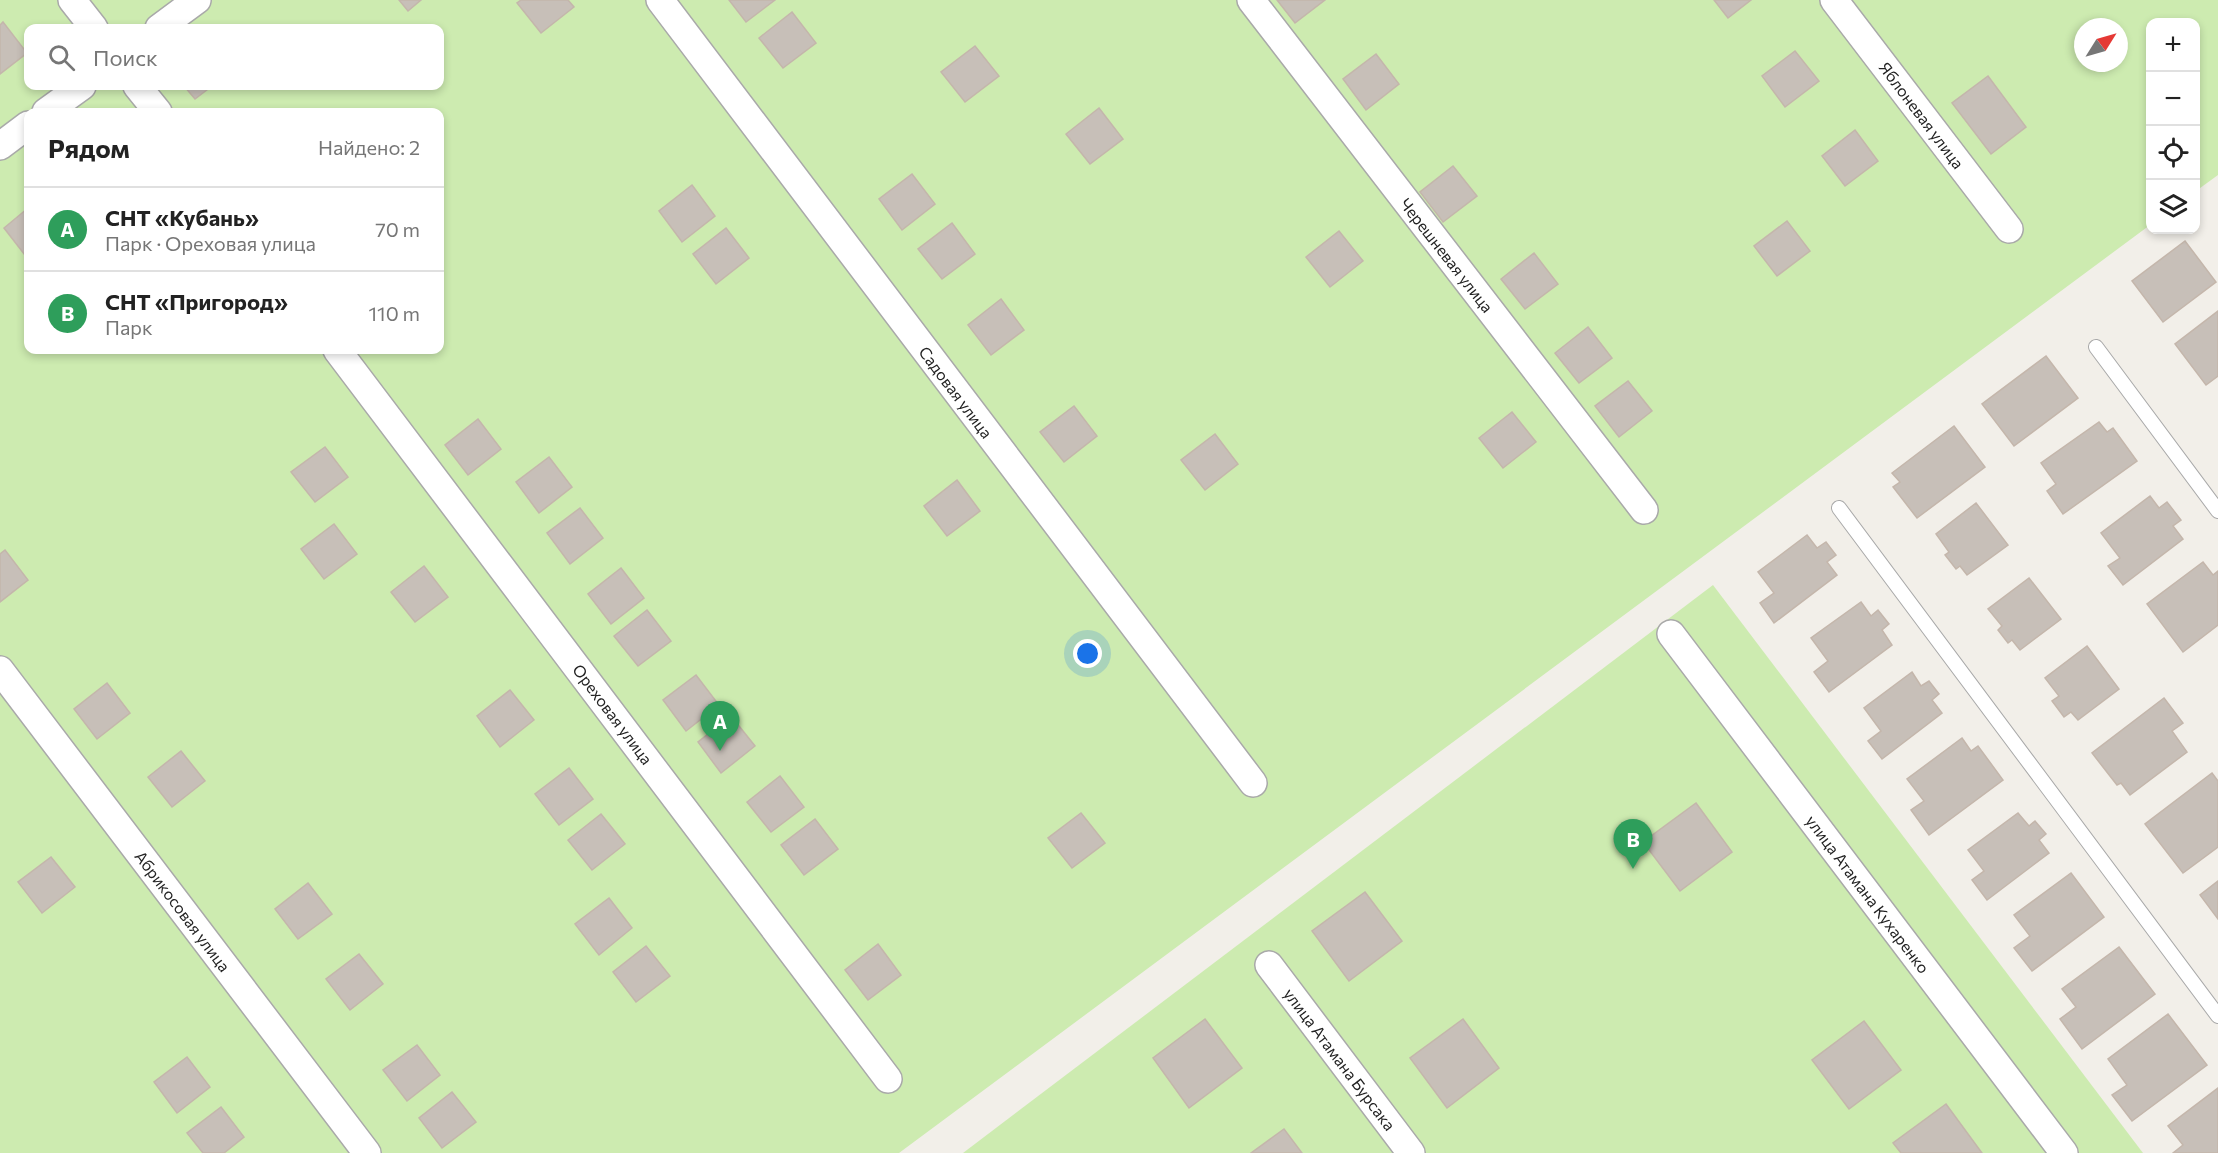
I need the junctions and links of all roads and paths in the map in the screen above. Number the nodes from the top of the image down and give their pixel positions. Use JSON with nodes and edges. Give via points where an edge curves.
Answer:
{"nodes":[{"id":1,"x":72,"y":0,"type":"edge"},
{"id":2,"x":197,"y":0,"type":"edge"},
{"id":3,"x":660,"y":0,"type":"edge"},
{"id":4,"x":1251,"y":0,"type":"edge"},
{"id":5,"x":1834,"y":0,"type":"edge"},
{"id":6,"x":91,"y":24,"type":"edge"},
{"id":7,"x":164,"y":24,"type":"edge"},
{"id":8,"x":76,"y":90,"type":"edge"},
{"id":9,"x":141,"y":90,"type":"edge"},
{"id":10,"x":52,"y":108,"type":"edge"},
{"id":11,"x":155,"y":108,"type":"edge"},
{"id":12,"x":24,"y":128,"type":"edge"},
{"id":13,"x":0,"y":146,"type":"edge"},
{"id":14,"x":2009,"y":229,"type":"dead end"},
{"id":15,"x":2096,"y":347,"type":"dead end"},
{"id":16,"x":340,"y":354,"type":"edge"},
{"id":17,"x":1839,"y":508,"type":"dead end"},
{"id":18,"x":1644,"y":510,"type":"dead end"},
{"id":19,"x":2218,"y":511,"type":"edge"},
{"id":20,"x":1671,"y":634,"type":"dead end"},
{"id":21,"x":0,"y":669,"type":"edge"},
{"id":22,"x":1253,"y":783,"type":"dead end"},
{"id":23,"x":1269,"y":965,"type":"dead end"},
{"id":24,"x":2218,"y":1016,"type":"edge"},
{"id":25,"x":888,"y":1079,"type":"dead end"},
{"id":26,"x":367,"y":1153,"type":"edge"},
{"id":27,"x":1411,"y":1153,"type":"edge"},
{"id":28,"x":2064,"y":1153,"type":"edge"}],
"edges":[{"from":1,"to":6,"type":"street"},
{"from":2,"to":7,"type":"street"},
{"from":3,"to":22,"type":"street","name":"Садовая улица"},
{"from":4,"to":18,"type":"street","name":"Черешневая улица"},
{"from":5,"to":14,"type":"street","name":"Яблоневая улица"},
{"from":8,"to":10,"type":"street"},
{"from":9,"to":11,"type":"street"},
{"from":12,"to":13,"type":"street"},
{"from":15,"to":19,"type":"lane"},
{"from":16,"to":25,"type":"street","name":"Ореховая улица"},
{"from":17,"to":24,"type":"lane"},
{"from":20,"to":28,"type":"street","name":"улица Атамана Кухаренко"},
{"from":21,"to":26,"type":"street","name":"Абрикосовая улица"},
{"from":23,"to":27,"type":"street","name":"улица Атамана Бурсака"}]}
